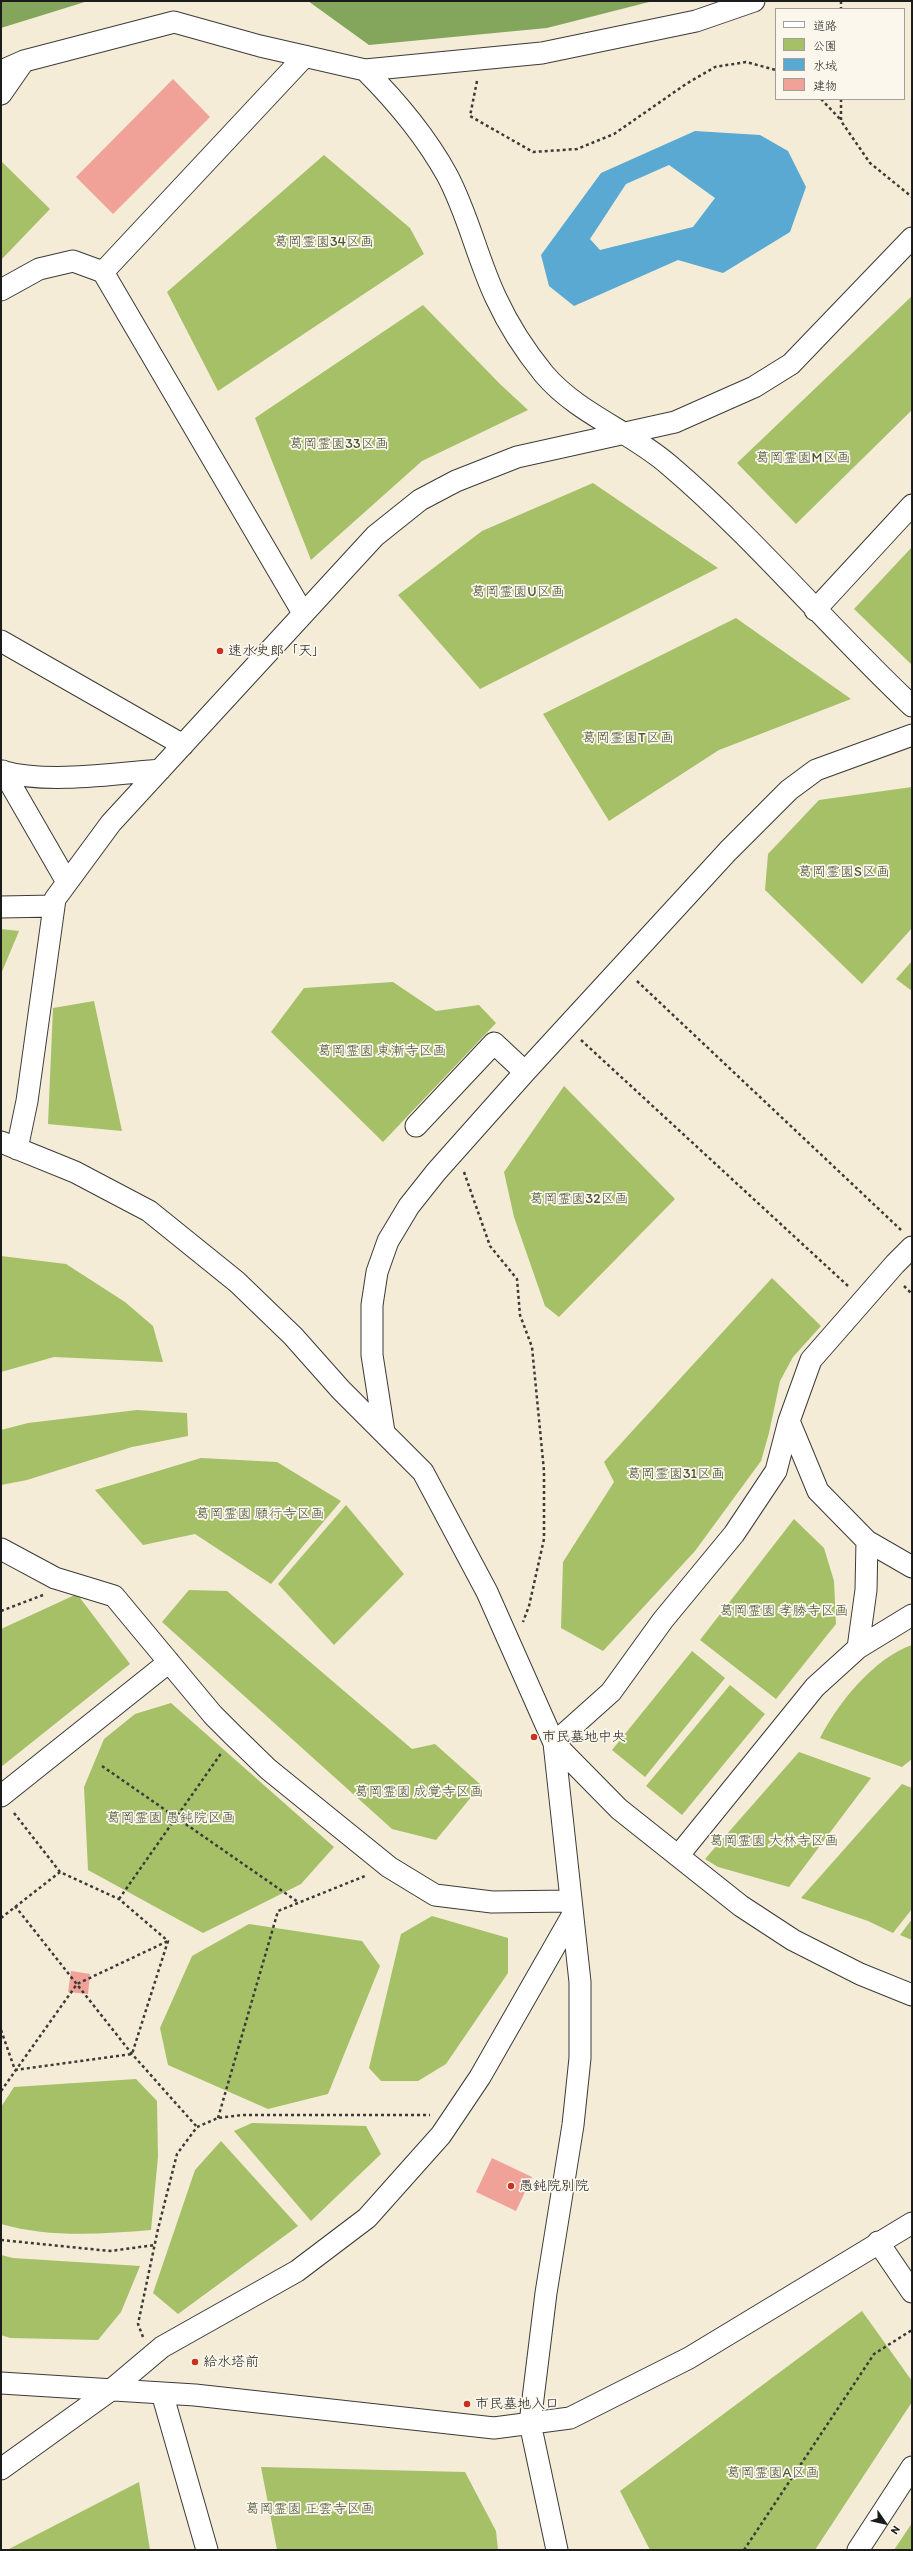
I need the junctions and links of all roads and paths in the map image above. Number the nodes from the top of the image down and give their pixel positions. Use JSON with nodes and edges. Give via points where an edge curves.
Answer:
{"nodes":[{"id":1,"x":754,"y":1,"type":"edge"},
{"id":2,"x":305,"y":56,"type":"junction"},
{"id":3,"x":482,"y":59,"type":"junction"},
{"id":4,"x":24,"y":61,"type":"junction"},
{"id":5,"x":365,"y":70,"type":"junction"},
{"id":6,"x":775,"y":70,"type":"edge"},
{"id":7,"x":1,"y":71,"type":"edge"},
{"id":8,"x":1,"y":94,"type":"edge"},
{"id":9,"x":822,"y":100,"type":"edge"},
{"id":10,"x":841,"y":100,"type":"edge"},
{"id":11,"x":841,"y":121,"type":"junction"},
{"id":12,"x":912,"y":197,"type":"edge"},
{"id":13,"x":912,"y":238,"type":"edge"},
{"id":14,"x":103,"y":272,"type":"junction"},
{"id":15,"x":1,"y":290,"type":"edge"},
{"id":16,"x":621,"y":434,"type":"junction"},
{"id":17,"x":912,"y":505,"type":"edge"},
{"id":18,"x":815,"y":610,"type":"junction"},
{"id":19,"x":303,"y":613,"type":"junction"},
{"id":20,"x":1,"y":641,"type":"edge"},
{"id":21,"x":912,"y":706,"type":"edge"},
{"id":22,"x":912,"y":735,"type":"edge"},
{"id":23,"x":183,"y":745,"type":"junction"},
{"id":24,"x":160,"y":770,"type":"junction"},
{"id":25,"x":2,"y":771,"type":"edge"},
{"id":26,"x":67,"y":882,"type":"junction"},
{"id":27,"x":54,"y":906,"type":"junction"},
{"id":28,"x":1,"y":907,"type":"edge"},
{"id":29,"x":622,"y":966,"type":"junction"},
{"id":30,"x":567,"y":1026,"type":"junction"},
{"id":31,"x":525,"y":1072,"type":"junction"},
{"id":32,"x":416,"y":1126,"type":"dead end"},
{"id":33,"x":9,"y":1145,"type":"edge"},
{"id":34,"x":459,"y":1146,"type":"junction"},
{"id":35,"x":909,"y":1241,"type":"edge"},
{"id":36,"x":863,"y":1300,"type":"junction"},
{"id":37,"x":789,"y":1420,"type":"junction"},
{"id":38,"x":384,"y":1432,"type":"junction"},
{"id":39,"x":867,"y":1541,"type":"junction"},
{"id":40,"x":1,"y":1549,"type":"edge"},
{"id":41,"x":912,"y":1567,"type":"edge"},
{"id":42,"x":73,"y":1584,"type":"junction"},
{"id":43,"x":1,"y":1611,"type":"edge"},
{"id":44,"x":912,"y":1615,"type":"edge"},
{"id":45,"x":858,"y":1648,"type":"junction"},
{"id":46,"x":513,"y":1650,"type":"junction"},
{"id":47,"x":169,"y":1662,"type":"junction"},
{"id":48,"x":233,"y":1736,"type":"junction"},
{"id":49,"x":554,"y":1743,"type":"junction"},
{"id":50,"x":102,"y":1766,"type":"dead end"},
{"id":51,"x":6,"y":1803,"type":"edge"},
{"id":52,"x":176,"y":1818,"type":"junction"},
{"id":53,"x":678,"y":1856,"type":"junction"},
{"id":54,"x":389,"y":1867,"type":"junction"},
{"id":55,"x":60,"y":1872,"type":"junction"},
{"id":56,"x":119,"y":1898,"type":"junction"},
{"id":57,"x":298,"y":1903,"type":"junction"},
{"id":58,"x":15,"y":1906,"type":"junction"},
{"id":59,"x":572,"y":1908,"type":"junction"},
{"id":60,"x":1,"y":1918,"type":"edge"},
{"id":61,"x":168,"y":1941,"type":"junction"},
{"id":62,"x":77,"y":1984,"type":"junction"},
{"id":63,"x":912,"y":1995,"type":"edge"},
{"id":64,"x":1,"y":2030,"type":"edge"},
{"id":65,"x":132,"y":2054,"type":"junction"},
{"id":66,"x":15,"y":2070,"type":"junction"},
{"id":67,"x":1,"y":2091,"type":"edge"},
{"id":68,"x":455,"y":2115,"type":"junction"},
{"id":69,"x":218,"y":2118,"type":"junction"},
{"id":70,"x":196,"y":2127,"type":"junction"},
{"id":71,"x":912,"y":2223,"type":"edge"},
{"id":72,"x":1,"y":2240,"type":"edge"},
{"id":73,"x":878,"y":2242,"type":"junction"},
{"id":74,"x":155,"y":2245,"type":"junction"},
{"id":75,"x":912,"y":2292,"type":"edge"},
{"id":76,"x":912,"y":2330,"type":"edge"},
{"id":77,"x":150,"y":2357,"type":"junction"},
{"id":78,"x":1,"y":2383,"type":"edge"},
{"id":79,"x":111,"y":2390,"type":"junction"},
{"id":80,"x":162,"y":2393,"type":"junction"},
{"id":81,"x":530,"y":2423,"type":"junction"},
{"id":82,"x":912,"y":2467,"type":"edge"},
{"id":83,"x":1,"y":2469,"type":"edge"},
{"id":84,"x":207,"y":2550,"type":"edge"},
{"id":85,"x":557,"y":2550,"type":"edge"},
{"id":86,"x":744,"y":2550,"type":"edge"},
{"id":87,"x":858,"y":2550,"type":"edge"}],
"edges":[{"from":1,"to":3,"type":"street","via":[[696,22],[542,53]]},
{"from":2,"to":4,"type":"street","via":[[174,22]]},
{"from":2,"to":5,"type":"street"},
{"from":2,"to":14,"type":"street"},
{"from":3,"to":5,"type":"street"},
{"from":3,"to":6,"type":"path","via":[[470,116],[533,152],[577,149],[614,134],[715,67],[746,62]]},
{"from":4,"to":7,"type":"street"},
{"from":4,"to":8,"type":"street"},
{"from":5,"to":16,"type":"street","via":[[384,88],[420,135],[446,175],[496,299],[532,357],[545,375],[578,406]]},
{"from":9,"to":11,"type":"path"},
{"from":10,"to":11,"type":"path"},
{"from":11,"to":12,"type":"path","via":[[870,163]]},
{"from":13,"to":16,"type":"street","via":[[790,364],[754,387],[675,422]]},
{"from":14,"to":15,"type":"street","via":[[72,261],[39,269]]},
{"from":14,"to":19,"type":"street"},
{"from":16,"to":18,"type":"street","via":[[666,463],[731,520]]},
{"from":16,"to":19,"type":"street","via":[[517,457],[456,480],[420,500],[375,536]]},
{"from":17,"to":18,"type":"street"},
{"from":18,"to":21,"type":"street"},
{"from":19,"to":23,"type":"street"},
{"from":20,"to":23,"type":"street"},
{"from":22,"to":29,"type":"street","via":[[816,770],[789,790],[728,851]]},
{"from":23,"to":24,"type":"street"},
{"from":24,"to":25,"type":"street","via":[[92,776],[18,776]]},
{"from":24,"to":26,"type":"street","via":[[111,823]]},
{"from":25,"to":26,"type":"street"},
{"from":26,"to":27,"type":"street","via":[[55,899]]},
{"from":27,"to":28,"type":"street"},
{"from":27,"to":33,"type":"street","via":[[27,1101]]},
{"from":29,"to":30,"type":"street"},
{"from":29,"to":35,"type":"path"},
{"from":30,"to":31,"type":"street"},
{"from":30,"to":36,"type":"path"},
{"from":31,"to":32,"type":"street","via":[[494,1043]]},
{"from":31,"to":34,"type":"street"},
{"from":33,"to":38,"type":"street","via":[[75,1172],[149,1211],[237,1282],[293,1336],[341,1390]]},
{"from":34,"to":38,"type":"street","via":[[409,1206],[388,1241],[377,1272],[372,1305],[372,1355]]},
{"from":34,"to":46,"type":"path","via":[[465,1176],[490,1246],[517,1279],[520,1315],[532,1347],[544,1471],[544,1539],[529,1606]]},
{"from":35,"to":36,"type":"street"},
{"from":36,"to":37,"type":"street","via":[[811,1360]]},
{"from":37,"to":39,"type":"street","via":[[818,1491]]},
{"from":37,"to":49,"type":"street","via":[[776,1471],[734,1534],[663,1620],[611,1692]]},
{"from":38,"to":46,"type":"street","via":[[424,1472],[488,1592]]},
{"from":39,"to":41,"type":"street"},
{"from":39,"to":45,"type":"street","via":[[866,1590]]},
{"from":40,"to":42,"type":"street","via":[[55,1578]]},
{"from":42,"to":43,"type":"path"},
{"from":42,"to":47,"type":"street","via":[[114,1596]]},
{"from":44,"to":45,"type":"street"},
{"from":45,"to":53,"type":"street","via":[[815,1687]]},
{"from":46,"to":49,"type":"street"},
{"from":47,"to":48,"type":"street","via":[[212,1715]]},
{"from":47,"to":51,"type":"street"},
{"from":48,"to":52,"type":"path"},
{"from":48,"to":54,"type":"street","via":[[268,1769]]},
{"from":49,"to":53,"type":"street","via":[[619,1809]]},
{"from":49,"to":59,"type":"street"},
{"from":50,"to":52,"type":"path"},
{"from":51,"to":55,"type":"path"},
{"from":52,"to":56,"type":"path"},
{"from":52,"to":57,"type":"path"},
{"from":53,"to":63,"type":"street","via":[[741,1906],[793,1940],[860,1974]]},
{"from":54,"to":57,"type":"path"},
{"from":54,"to":59,"type":"street","via":[[435,1895]]},
{"from":55,"to":56,"type":"path"},
{"from":55,"to":58,"type":"path"},
{"from":56,"to":61,"type":"path"},
{"from":57,"to":69,"type":"path","via":[[278,1912]]},
{"from":58,"to":60,"type":"path"},
{"from":58,"to":62,"type":"path"},
{"from":59,"to":68,"type":"street","via":[[480,2077]]},
{"from":59,"to":81,"type":"street","via":[[580,1982],[580,2058],[573,2125],[546,2293]]},
{"from":61,"to":62,"type":"path"},
{"from":61,"to":65,"type":"path"},
{"from":62,"to":65,"type":"path"},
{"from":62,"to":66,"type":"path"},
{"from":64,"to":66,"type":"path"},
{"from":65,"to":66,"type":"path"},
{"from":65,"to":70,"type":"path"},
{"from":66,"to":67,"type":"path"},
{"from":68,"to":69,"type":"path","via":[[242,2115]]},
{"from":68,"to":77,"type":"street","via":[[441,2136],[367,2218],[297,2271],[162,2347]]},
{"from":69,"to":70,"type":"path"},
{"from":70,"to":74,"type":"path","via":[[177,2154]]},
{"from":71,"to":73,"type":"street"},
{"from":72,"to":74,"type":"path","via":[[110,2251]]},
{"from":73,"to":75,"type":"street"},
{"from":73,"to":81,"type":"street","via":[[689,2358],[570,2418]]},
{"from":74,"to":77,"type":"path","via":[[138,2324]]},
{"from":76,"to":86,"type":"path","via":[[874,2354]]},
{"from":77,"to":79,"type":"street"},
{"from":78,"to":79,"type":"street"},
{"from":79,"to":80,"type":"street"},
{"from":79,"to":83,"type":"street"},
{"from":80,"to":81,"type":"street","via":[[494,2428]]},
{"from":80,"to":84,"type":"street"},
{"from":81,"to":85,"type":"street"},
{"from":82,"to":87,"type":"street"}]}
